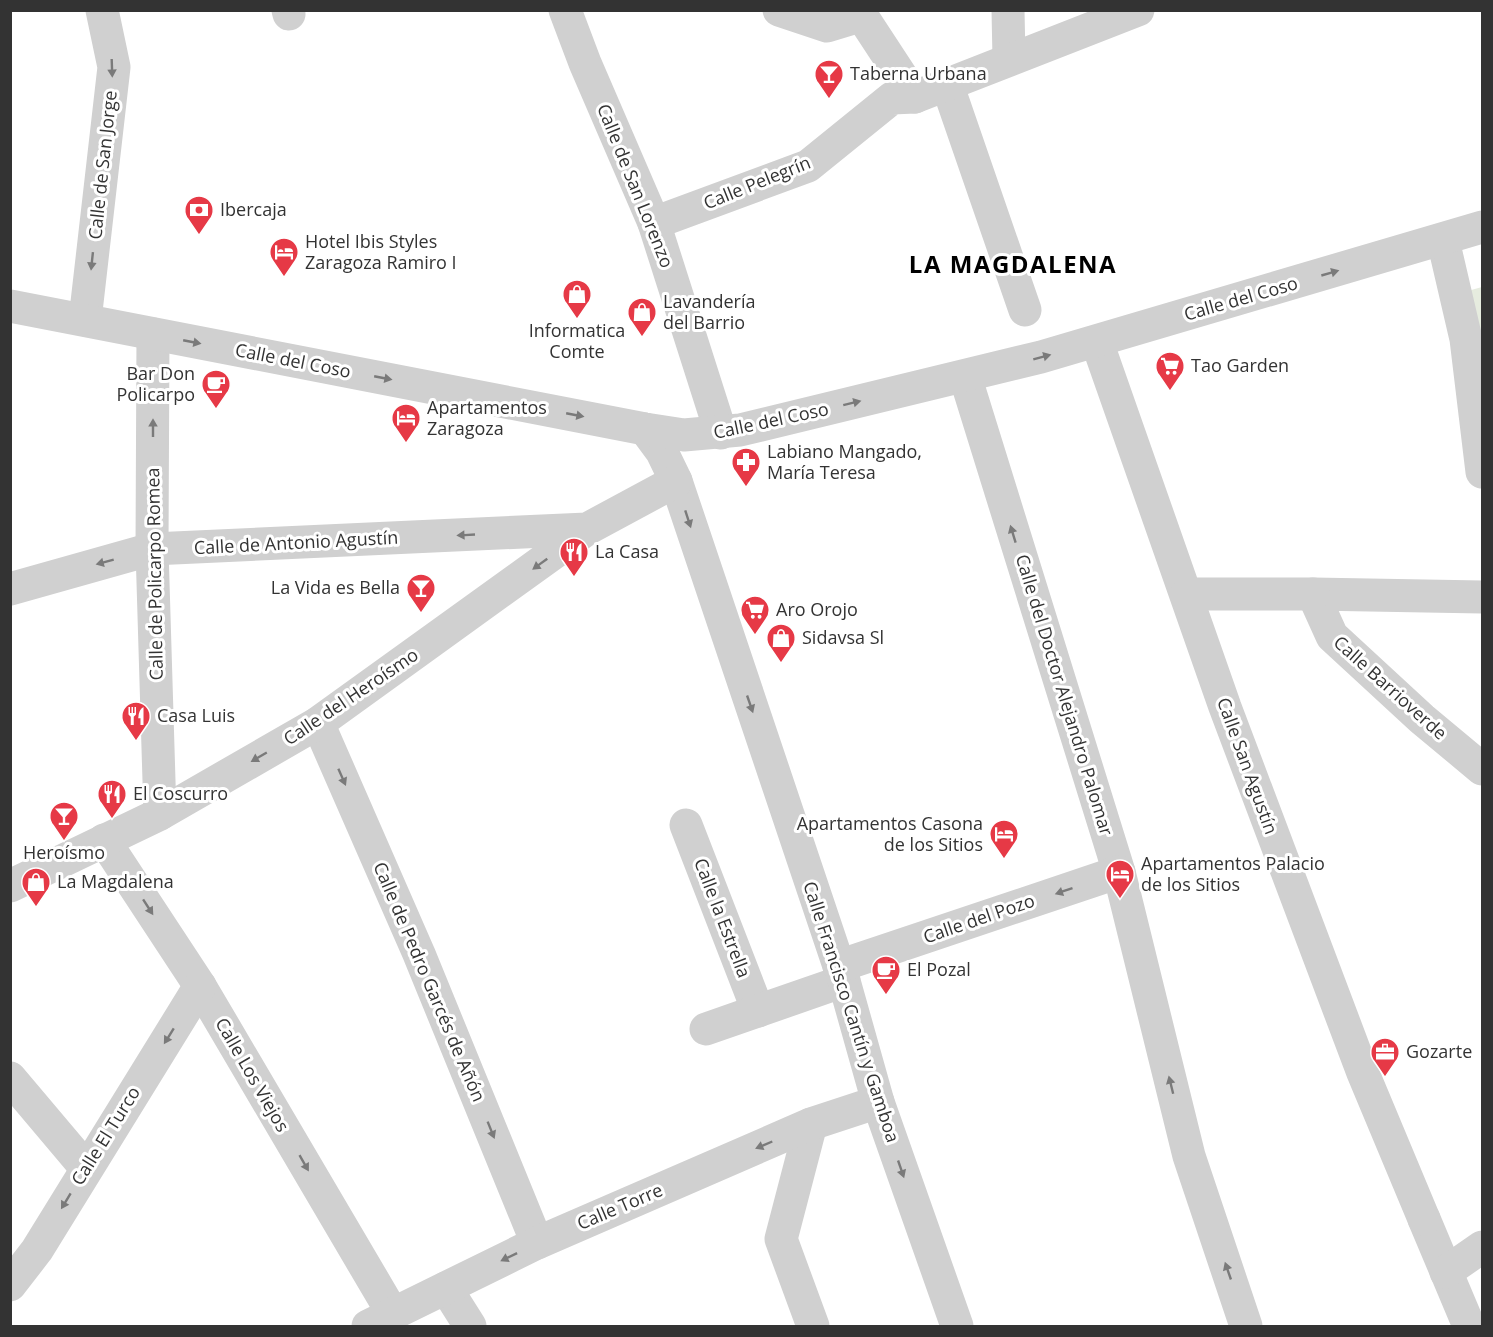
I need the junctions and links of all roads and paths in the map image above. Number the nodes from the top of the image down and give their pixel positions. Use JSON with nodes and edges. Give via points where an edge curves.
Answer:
{"nodes":[{"id":1,"x":102,"y":10,"type":"edge"},
{"id":2,"x":566,"y":10,"type":"edge"},
{"id":3,"x":778,"y":10,"type":"edge"},
{"id":4,"x":1008,"y":10,"type":"edge"},
{"id":5,"x":1138,"y":10,"type":"edge"},
{"id":6,"x":859,"y":13,"type":"edge"},
{"id":7,"x":1009,"y":59,"type":"junction"},
{"id":8,"x":947,"y":84,"type":"junction"},
{"id":9,"x":915,"y":97,"type":"junction"},
{"id":10,"x":654,"y":223,"type":"junction"},
{"id":11,"x":1482,"y":227,"type":"edge"},
{"id":12,"x":1443,"y":240,"type":"junction"},
{"id":13,"x":10,"y":306,"type":"edge"},
{"id":14,"x":1025,"y":310,"type":"dead end"},
{"id":15,"x":85,"y":320,"type":"junction"},
{"id":16,"x":153,"y":334,"type":"junction"},
{"id":17,"x":1097,"y":342,"type":"junction"},
{"id":18,"x":965,"y":376,"type":"junction"},
{"id":19,"x":645,"y":429,"type":"junction"},
{"id":20,"x":721,"y":433,"type":"junction"},
{"id":21,"x":1482,"y":472,"type":"edge"},
{"id":22,"x":676,"y":481,"type":"junction"},
{"id":23,"x":587,"y":529,"type":"junction"},
{"id":24,"x":152,"y":549,"type":"junction"},
{"id":25,"x":10,"y":589,"type":"edge"},
{"id":26,"x":1187,"y":594,"type":"junction"},
{"id":27,"x":1313,"y":594,"type":"junction"},
{"id":28,"x":1482,"y":597,"type":"edge"},
{"id":29,"x":318,"y":723,"type":"junction"},
{"id":30,"x":1482,"y":769,"type":"edge"},
{"id":31,"x":160,"y":814,"type":"junction"},
{"id":32,"x":686,"y":825,"type":"dead end"},
{"id":33,"x":104,"y":840,"type":"junction"},
{"id":34,"x":1119,"y":872,"type":"junction"},
{"id":35,"x":10,"y":886,"type":"edge"},
{"id":36,"x":842,"y":974,"type":"junction"},
{"id":37,"x":200,"y":986,"type":"junction"},
{"id":38,"x":758,"y":1011,"type":"junction"},
{"id":39,"x":706,"y":1029,"type":"dead end"},
{"id":40,"x":10,"y":1078,"type":"edge"},
{"id":41,"x":878,"y":1102,"type":"junction"},
{"id":42,"x":811,"y":1124,"type":"junction"},
{"id":43,"x":86,"y":1168,"type":"junction"},
{"id":44,"x":537,"y":1243,"type":"junction"},
{"id":45,"x":1463,"y":1260,"type":"edge"},
{"id":46,"x":10,"y":1285,"type":"edge"},
{"id":47,"x":446,"y":1288,"type":"junction"},
{"id":48,"x":380,"y":1320,"type":"edge"},
{"id":49,"x":470,"y":1326,"type":"edge"},
{"id":50,"x":813,"y":1326,"type":"edge"},
{"id":51,"x":957,"y":1326,"type":"edge"},
{"id":52,"x":1246,"y":1326,"type":"edge"},
{"id":53,"x":1469,"y":1326,"type":"edge"}],
"edges":[{"from":1,"to":15,"type":"street","name":"Calle de San Jorge","one_way":true,"via":[[114,67]]},
{"from":2,"to":10,"type":"street","name":"Calle de San Lorenzo"},
{"from":3,"to":6,"type":"street","via":[[827,26]]},
{"from":4,"to":7,"type":"street"},
{"from":5,"to":7,"type":"street","name":"Calle Pelegrín"},
{"from":6,"to":9,"type":"street"},
{"from":7,"to":8,"type":"street","name":"Calle Pelegrín"},
{"from":8,"to":9,"type":"street","name":"Calle Pelegrín"},
{"from":8,"to":14,"type":"street"},
{"from":9,"to":10,"type":"street","name":"Calle Pelegrín","via":[[892,98],[808,166]]},
{"from":10,"to":20,"type":"street","name":"Calle de San Lorenzo"},
{"from":11,"to":12,"type":"street","name":"Calle del Coso"},
{"from":17,"to":12,"type":"street","name":"Calle del Coso","one_way":true},
{"from":12,"to":21,"type":"street","via":[[1466,339]]},
{"from":13,"to":15,"type":"street","name":"Calle del Coso"},
{"from":15,"to":16,"type":"street","name":"Calle del Coso"},
{"from":16,"to":19,"type":"street","name":"Calle del Coso","one_way":true},
{"from":24,"to":16,"type":"street","name":"Calle de Policarpo Romea","one_way":true},
{"from":18,"to":17,"type":"street","name":"Calle del Coso","one_way":true},
{"from":17,"to":26,"type":"street","name":"Calle San Agustín"},
{"from":20,"to":18,"type":"street","name":"Calle del Coso","one_way":true},
{"from":34,"to":18,"type":"street","name":"Calle del Doctor Alejandro Palomar","one_way":true},
{"from":19,"to":20,"type":"street","name":"Calle del Coso","via":[[684,435]]},
{"from":19,"to":22,"type":"street","name":"Calle Francisco Cantín y Gamboa"},
{"from":22,"to":23,"type":"street","name":"Calle del Heroísmo"},
{"from":22,"to":36,"type":"street","name":"Calle Francisco Cantín y Gamboa","one_way":true},
{"from":23,"to":24,"type":"street","name":"Calle de Antonio Agustín","one_way":true},
{"from":23,"to":29,"type":"street","name":"Calle del Heroísmo","one_way":true},
{"from":24,"to":25,"type":"street","name":"Calle de Antonio Agustín","one_way":true},
{"from":24,"to":31,"type":"street","name":"Calle de Policarpo Romea"},
{"from":26,"to":27,"type":"street"},
{"from":26,"to":45,"type":"street","name":"Calle San Agustín","via":[[1225,707],[1350,1039],[1424,1219]]},
{"from":27,"to":28,"type":"street"},
{"from":27,"to":30,"type":"street","name":"Calle Barrioverde","via":[[1332,636]]},
{"from":29,"to":31,"type":"street","name":"Calle del Heroísmo","one_way":true},
{"from":29,"to":44,"type":"street","name":"Calle de Pedro Garcés de Añón","one_way":true,"via":[[419,954]]},
{"from":31,"to":33,"type":"street","name":"Calle del Heroísmo"},
{"from":32,"to":38,"type":"street","name":"Calle la Estrella"},
{"from":33,"to":35,"type":"street","name":"Calle del Heroísmo"},
{"from":33,"to":37,"type":"street","name":"Calle Los Viejos","one_way":true},
{"from":34,"to":36,"type":"street","name":"Calle del Pozo","one_way":true},
{"from":52,"to":34,"type":"street","name":"Calle del Doctor Alejandro Palomar","one_way":true,"via":[[1189,1156]]},
{"from":36,"to":38,"type":"street","name":"Calle del Pozo"},
{"from":36,"to":41,"type":"street","name":"Calle Francisco Cantín y Gamboa"},
{"from":37,"to":43,"type":"street","name":"Calle El Turco","one_way":true},
{"from":37,"to":48,"type":"street","name":"Calle Los Viejos","one_way":true},
{"from":38,"to":39,"type":"street","name":"Calle del Pozo"},
{"from":40,"to":43,"type":"street"},
{"from":41,"to":42,"type":"street","name":"Calle Torre"},
{"from":41,"to":51,"type":"street","name":"Calle Francisco Cantín y Gamboa","one_way":true},
{"from":42,"to":44,"type":"street","name":"Calle Torre","one_way":true},
{"from":42,"to":50,"type":"street","via":[[781,1239]]},
{"from":43,"to":46,"type":"street","name":"Calle El Turco","one_way":true,"via":[[37,1250]]},
{"from":44,"to":47,"type":"street","name":"Calle Torre","one_way":true},
{"from":45,"to":53,"type":"street","name":"Calle San Agustín"},
{"from":47,"to":48,"type":"street","name":"Calle Torre"},
{"from":47,"to":49,"type":"street"}]}
